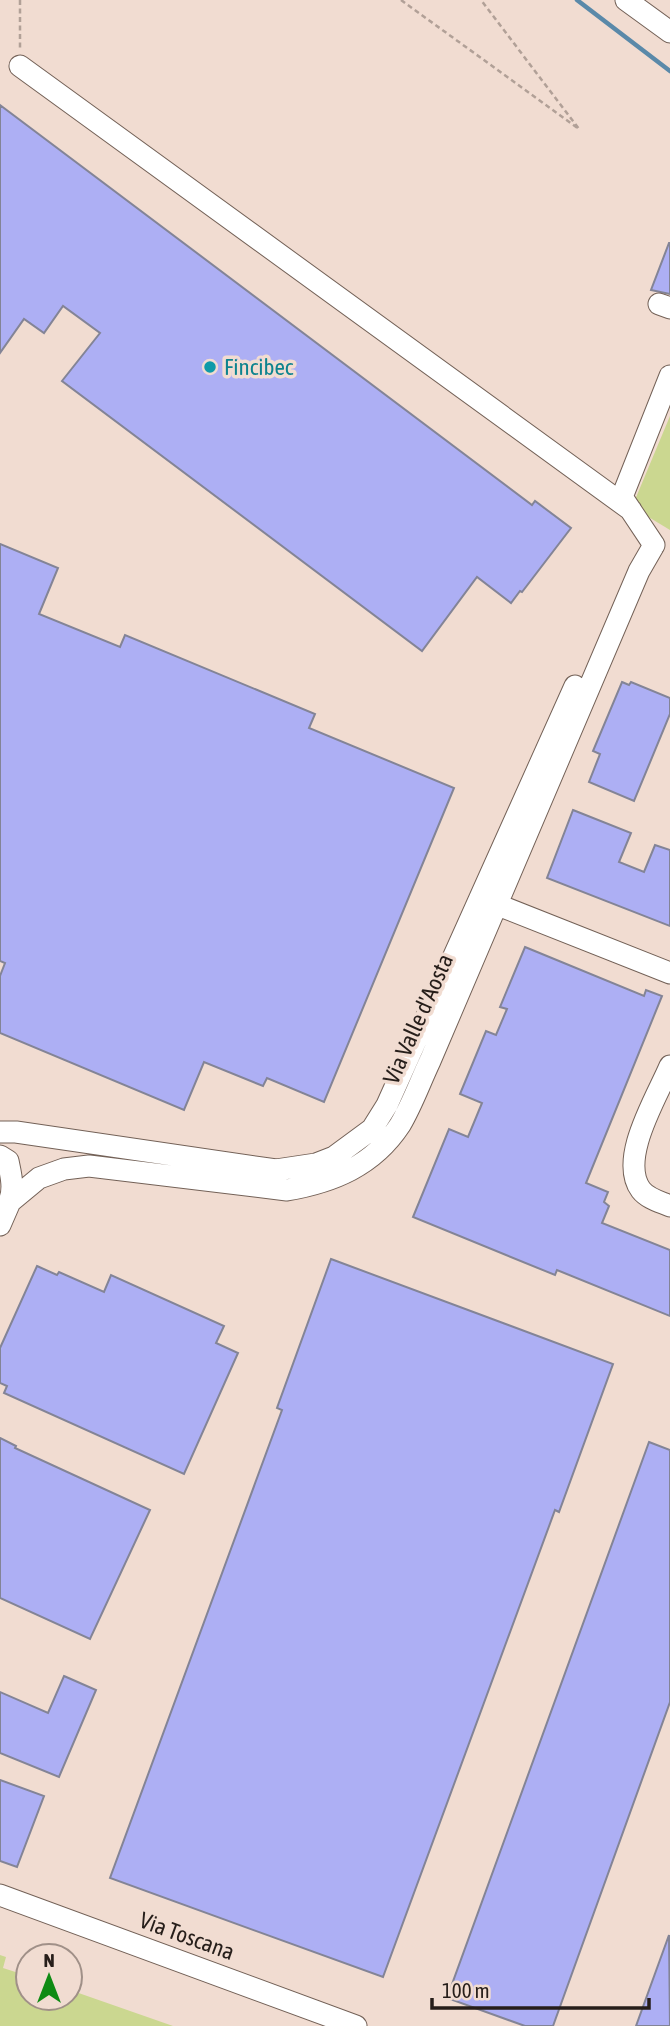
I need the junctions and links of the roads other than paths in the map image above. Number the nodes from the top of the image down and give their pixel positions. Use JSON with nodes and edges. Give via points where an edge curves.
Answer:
{"nodes":[{"id":1,"x":626,"y":0,"type":"edge"},
{"id":2,"x":670,"y":32,"type":"edge"},
{"id":3,"x":20,"y":66,"type":"road end"},
{"id":4,"x":670,"y":376,"type":"edge"},
{"id":5,"x":631,"y":510,"type":"junction"},
{"id":6,"x":662,"y":544,"type":"edge"},
{"id":7,"x":498,"y":905,"type":"junction"},
{"id":8,"x":670,"y":973,"type":"edge"},
{"id":9,"x":670,"y":1066,"type":"edge"},
{"id":10,"x":0,"y":1132,"type":"edge"},
{"id":11,"x":0,"y":1156,"type":"edge"},
{"id":12,"x":670,"y":1206,"type":"edge"},
{"id":13,"x":5,"y":1207,"type":"edge"},
{"id":14,"x":0,"y":1224,"type":"edge"},
{"id":15,"x":0,"y":1895,"type":"edge"},
{"id":16,"x":356,"y":2026,"type":"edge"}],
"edges":[{"from":1,"to":2,"type":"street"},
{"from":3,"to":5,"type":"street"},
{"from":4,"to":5,"type":"street","via":[[622,497]]},
{"from":5,"to":6,"type":"street"},
{"from":6,"to":7,"type":"street","name":"Via Valle d'Aosta","via":[[639,571]]},
{"from":6,"to":10,"type":"street","name":"Via Valle d'Aosta","via":[[629,565],[387,1105],[372,1129],[334,1157],[276,1170]]},
{"from":7,"to":8,"type":"street"},
{"from":7,"to":13,"type":"street","name":"Via Valle d'Aosta","via":[[400,1125],[371,1158],[337,1178],[287,1190],[89,1166],[64,1169],[39,1178]]},
{"from":9,"to":12,"type":"street","via":[[639,1133],[634,1170],[641,1190]]},
{"from":11,"to":13,"type":"street","name":"Via Valle d'Aosta","via":[[8,1161],[12,1180]]},
{"from":13,"to":14,"type":"street","name":"Via Valle d'Aosta"},
{"from":15,"to":16,"type":"street","name":"Via Toscana"}]}
